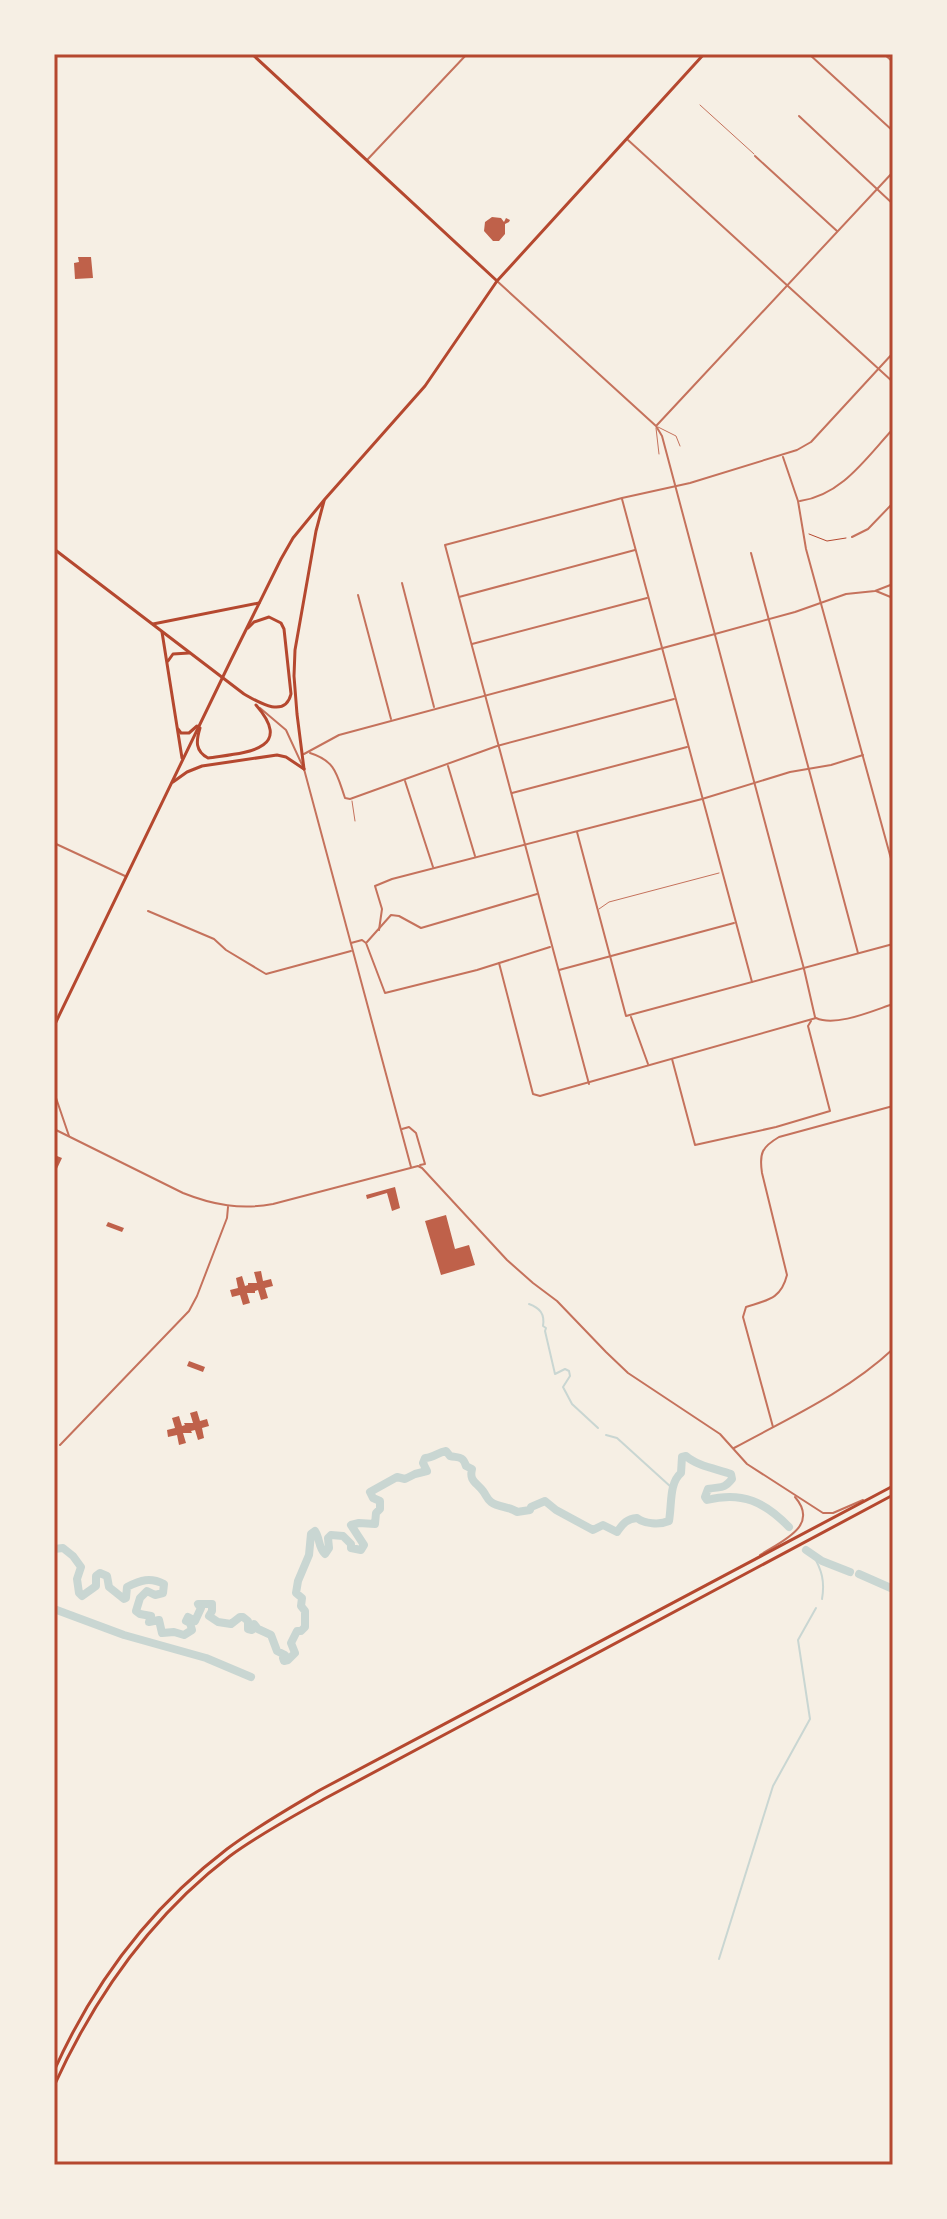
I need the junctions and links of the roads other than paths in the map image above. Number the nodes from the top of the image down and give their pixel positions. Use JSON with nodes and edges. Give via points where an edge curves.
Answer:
{"nodes":[{"id":1,"x":467,"y":54,"type":"edge"},
{"id":2,"x":704,"y":54,"type":"edge"},
{"id":3,"x":809,"y":54,"type":"edge"},
{"id":4,"x":884,"y":54,"type":"edge"},
{"id":5,"x":255,"y":55,"type":"edge"},
{"id":6,"x":893,"y":62,"type":"edge"},
{"id":7,"x":700,"y":105,"type":"dead end"},
{"id":8,"x":799,"y":116,"type":"dead end"},
{"id":9,"x":893,"y":131,"type":"edge"},
{"id":10,"x":626,"y":139,"type":"junction"},
{"id":11,"x":755,"y":156,"type":"joint"},
{"id":12,"x":367,"y":160,"type":"junction"},
{"id":13,"x":893,"y":172,"type":"edge"},
{"id":14,"x":877,"y":189,"type":"junction"},
{"id":15,"x":893,"y":204,"type":"edge"},
{"id":16,"x":838,"y":231,"type":"junction"},
{"id":17,"x":497,"y":281,"type":"junction"},
{"id":18,"x":787,"y":285,"type":"junction"},
{"id":19,"x":893,"y":353,"type":"edge"},
{"id":20,"x":879,"y":369,"type":"junction"},
{"id":21,"x":893,"y":382,"type":"edge"},
{"id":22,"x":656,"y":426,"type":"junction"},
{"id":23,"x":893,"y":429,"type":"edge"},
{"id":24,"x":680,"y":446,"type":"dead end"},
{"id":25,"x":659,"y":454,"type":"dead end"},
{"id":26,"x":783,"y":456,"type":"junction"},
{"id":27,"x":676,"y":485,"type":"junction"},
{"id":28,"x":622,"y":498,"type":"junction"},
{"id":29,"x":325,"y":499,"type":"junction"},
{"id":30,"x":798,"y":501,"type":"junction"},
{"id":31,"x":893,"y":503,"type":"edge"},
{"id":32,"x":852,"y":537,"type":"road end"},
{"id":33,"x":54,"y":549,"type":"edge"},
{"id":34,"x":636,"y":550,"type":"junction"},
{"id":35,"x":751,"y":553,"type":"dead end"},
{"id":36,"x":402,"y":583,"type":"dead end"},
{"id":37,"x":893,"y":584,"type":"edge"},
{"id":38,"x":875,"y":591,"type":"junction"},
{"id":39,"x":358,"y":595,"type":"dead end"},
{"id":40,"x":458,"y":597,"type":"junction"},
{"id":41,"x":649,"y":598,"type":"junction"},
{"id":42,"x":893,"y":598,"type":"edge"},
{"id":43,"x":259,"y":603,"type":"junction"},
{"id":44,"x":820,"y":604,"type":"junction"},
{"id":45,"x":769,"y":619,"type":"junction"},
{"id":46,"x":152,"y":624,"type":"junction"},
{"id":47,"x":246,"y":630,"type":"junction"},
{"id":48,"x":162,"y":632,"type":"junction"},
{"id":49,"x":715,"y":634,"type":"junction"},
{"id":50,"x":471,"y":644,"type":"junction"},
{"id":51,"x":662,"y":649,"type":"junction"},
{"id":52,"x":192,"y":654,"type":"junction"},
{"id":53,"x":168,"y":666,"type":"junction"},
{"id":54,"x":244,"y":694,"type":"junction"},
{"id":55,"x":484,"y":695,"type":"junction"},
{"id":56,"x":675,"y":699,"type":"junction"},
{"id":57,"x":256,"y":705,"type":"junction"},
{"id":58,"x":434,"y":709,"type":"junction"},
{"id":59,"x":202,"y":720,"type":"junction"},
{"id":60,"x":392,"y":720,"type":"junction"},
{"id":61,"x":178,"y":729,"type":"junction"},
{"id":62,"x":497,"y":746,"type":"junction"},
{"id":63,"x":688,"y":746,"type":"junction"},
{"id":64,"x":306,"y":753,"type":"junction"},
{"id":65,"x":863,"y":755,"type":"junction"},
{"id":66,"x":182,"y":760,"type":"junction"},
{"id":67,"x":448,"y":765,"type":"junction"},
{"id":68,"x":808,"y":768,"type":"junction"},
{"id":69,"x":304,"y":769,"type":"junction"},
{"id":70,"x":405,"y":780,"type":"junction"},
{"id":71,"x":755,"y":783,"type":"junction"},
{"id":72,"x":170,"y":785,"type":"junction"},
{"id":73,"x":511,"y":794,"type":"junction"},
{"id":74,"x":352,"y":798,"type":"junction"},
{"id":75,"x":702,"y":799,"type":"junction"},
{"id":76,"x":355,"y":821,"type":"dead end"},
{"id":77,"x":576,"y":831,"type":"junction"},
{"id":78,"x":54,"y":843,"type":"edge"},
{"id":79,"x":524,"y":845,"type":"junction"},
{"id":80,"x":475,"y":857,"type":"junction"},
{"id":81,"x":893,"y":866,"type":"edge"},
{"id":82,"x":433,"y":868,"type":"junction"},
{"id":83,"x":722,"y":872,"type":"junction"},
{"id":84,"x":126,"y":876,"type":"junction"},
{"id":85,"x":538,"y":894,"type":"junction"},
{"id":86,"x":598,"y":910,"type":"junction"},
{"id":87,"x":148,"y":911,"type":"dead end"},
{"id":88,"x":736,"y":923,"type":"junction"},
{"id":89,"x":379,"y":930,"type":"junction"},
{"id":90,"x":350,"y":943,"type":"junction"},
{"id":91,"x":366,"y":943,"type":"junction"},
{"id":92,"x":893,"y":944,"type":"edge"},
{"id":93,"x":552,"y":946,"type":"junction"},
{"id":94,"x":352,"y":950,"type":"junction"},
{"id":95,"x":858,"y":953,"type":"junction"},
{"id":96,"x":610,"y":956,"type":"junction"},
{"id":97,"x":499,"y":963,"type":"junction"},
{"id":98,"x":804,"y":969,"type":"junction"},
{"id":99,"x":558,"y":970,"type":"junction"},
{"id":100,"x":752,"y":982,"type":"junction"},
{"id":101,"x":893,"y":1004,"type":"edge"},
{"id":102,"x":628,"y":1015,"type":"junction"},
{"id":103,"x":816,"y":1018,"type":"junction"},
{"id":104,"x":54,"y":1026,"type":"edge"},
{"id":105,"x":672,"y":1059,"type":"junction"},
{"id":106,"x":649,"y":1065,"type":"junction"},
{"id":107,"x":589,"y":1084,"type":"junction"},
{"id":108,"x":54,"y":1092,"type":"edge"},
{"id":109,"x":893,"y":1106,"type":"edge"},
{"id":110,"x":54,"y":1129,"type":"edge"},
{"id":111,"x":401,"y":1129,"type":"junction"},
{"id":112,"x":69,"y":1137,"type":"junction"},
{"id":113,"x":418,"y":1166,"type":"junction"},
{"id":114,"x":411,"y":1168,"type":"junction"},
{"id":115,"x":228,"y":1207,"type":"junction"},
{"id":116,"x":893,"y":1349,"type":"edge"},
{"id":117,"x":773,"y":1427,"type":"junction"},
{"id":118,"x":60,"y":1445,"type":"dead end"},
{"id":119,"x":734,"y":1448,"type":"junction"},
{"id":120,"x":893,"y":1486,"type":"edge"},
{"id":121,"x":791,"y":1493,"type":"junction"},
{"id":122,"x":893,"y":1495,"type":"edge"},
{"id":123,"x":870,"y":1498,"type":"junction"},
{"id":124,"x":748,"y":1563,"type":"junction"},
{"id":125,"x":54,"y":2071,"type":"edge"},
{"id":126,"x":54,"y":2086,"type":"edge"}],
"edges":[{"from":1,"to":12,"type":"street"},
{"from":2,"to":10,"type":"main road"},
{"from":3,"to":9,"type":"street"},
{"from":4,"to":6,"type":"street"},
{"from":5,"to":12,"type":"main road"},
{"from":7,"to":11,"type":"lane"},
{"from":8,"to":14,"type":"street"},
{"from":10,"to":17,"type":"main road"},
{"from":10,"to":18,"type":"street"},
{"from":11,"to":16,"type":"street"},
{"from":12,"to":17,"type":"main road"},
{"from":13,"to":14,"type":"street"},
{"from":14,"to":15,"type":"street"},
{"from":14,"to":16,"type":"street"},
{"from":16,"to":18,"type":"street"},
{"from":17,"to":22,"type":"street"},
{"from":17,"to":29,"type":"main road","via":[[425,386]]},
{"from":18,"to":20,"type":"street"},
{"from":18,"to":22,"type":"street"},
{"from":19,"to":20,"type":"street"},
{"from":20,"to":21,"type":"street"},
{"from":20,"to":26,"type":"street","via":[[811,442]]},
{"from":22,"to":24,"type":"lane","via":[[676,436]]},
{"from":22,"to":25,"type":"lane"},
{"from":22,"to":27,"type":"street"},
{"from":23,"to":30,"type":"street","via":[[838,487]]},
{"from":26,"to":27,"type":"street"},
{"from":26,"to":30,"type":"street"},
{"from":27,"to":28,"type":"street"},
{"from":27,"to":49,"type":"street"},
{"from":28,"to":34,"type":"street"},
{"from":28,"to":40,"type":"street","via":[[445,545]]},
{"from":29,"to":43,"type":"main road","via":[[293,538]]},
{"from":29,"to":64,"type":"main road","via":[[295,650],[296,701]]},
{"from":30,"to":44,"type":"street"},
{"from":31,"to":32,"type":"street","via":[[868,529]]},
{"from":33,"to":46,"type":"main road"},
{"from":34,"to":40,"type":"street"},
{"from":34,"to":41,"type":"street"},
{"from":35,"to":45,"type":"street"},
{"from":36,"to":58,"type":"street"},
{"from":37,"to":38,"type":"street"},
{"from":38,"to":42,"type":"street"},
{"from":38,"to":44,"type":"street"},
{"from":39,"to":60,"type":"street"},
{"from":40,"to":50,"type":"street"},
{"from":41,"to":50,"type":"street"},
{"from":41,"to":51,"type":"street"},
{"from":43,"to":46,"type":"main road"},
{"from":43,"to":47,"type":"main road"},
{"from":44,"to":45,"type":"street"},
{"from":44,"to":65,"type":"street"},
{"from":45,"to":49,"type":"street"},
{"from":45,"to":68,"type":"street"},
{"from":46,"to":48,"type":"main road"},
{"from":47,"to":54,"type":"main road","via":[[264,617],[281,623],[291,698],[283,706],[267,706]]},
{"from":47,"to":59,"type":"main road"},
{"from":48,"to":52,"type":"main road"},
{"from":48,"to":53,"type":"main road"},
{"from":49,"to":51,"type":"street"},
{"from":49,"to":71,"type":"street"},
{"from":50,"to":55,"type":"street"},
{"from":51,"to":55,"type":"street"},
{"from":51,"to":56,"type":"street"},
{"from":52,"to":53,"type":"main road","via":[[173,654]]},
{"from":52,"to":54,"type":"main road"},
{"from":53,"to":61,"type":"main road"},
{"from":54,"to":57,"type":"street"},
{"from":55,"to":58,"type":"street"},
{"from":55,"to":62,"type":"street"},
{"from":56,"to":62,"type":"street"},
{"from":56,"to":63,"type":"street"},
{"from":57,"to":59,"type":"main road","via":[[270,732],[266,743],[253,751],[201,755],[197,742]]},
{"from":57,"to":69,"type":"street","via":[[286,730]]},
{"from":58,"to":60,"type":"street"},
{"from":59,"to":61,"type":"main road","via":[[189,733]]},
{"from":59,"to":66,"type":"main road"},
{"from":60,"to":64,"type":"street","via":[[339,735]]},
{"from":61,"to":66,"type":"main road"},
{"from":62,"to":67,"type":"street"},
{"from":62,"to":73,"type":"street"},
{"from":63,"to":73,"type":"street"},
{"from":63,"to":75,"type":"street"},
{"from":64,"to":69,"type":"main road"},
{"from":64,"to":74,"type":"street","via":[[327,760],[345,798]]},
{"from":65,"to":68,"type":"street"},
{"from":65,"to":81,"type":"street"},
{"from":66,"to":72,"type":"main road"},
{"from":67,"to":70,"type":"street"},
{"from":67,"to":80,"type":"street"},
{"from":68,"to":71,"type":"street"},
{"from":68,"to":95,"type":"street"},
{"from":69,"to":72,"type":"main road","via":[[277,755],[202,766]]},
{"from":69,"to":90,"type":"street"},
{"from":70,"to":74,"type":"street"},
{"from":70,"to":82,"type":"street"},
{"from":71,"to":75,"type":"street"},
{"from":71,"to":98,"type":"street"},
{"from":72,"to":84,"type":"main road"},
{"from":73,"to":79,"type":"street"},
{"from":74,"to":76,"type":"lane"},
{"from":75,"to":77,"type":"street"},
{"from":75,"to":83,"type":"street"},
{"from":77,"to":79,"type":"street"},
{"from":77,"to":86,"type":"street"},
{"from":78,"to":84,"type":"street"},
{"from":79,"to":80,"type":"street"},
{"from":79,"to":85,"type":"street"},
{"from":80,"to":82,"type":"street"},
{"from":82,"to":89,"type":"street","via":[[375,886],[382,909]]},
{"from":83,"to":86,"type":"lane","via":[[609,902]]},
{"from":83,"to":88,"type":"street"},
{"from":84,"to":104,"type":"main road"},
{"from":85,"to":89,"type":"street","via":[[421,928],[391,915]]},
{"from":85,"to":93,"type":"street"},
{"from":86,"to":96,"type":"street"},
{"from":87,"to":94,"type":"street","via":[[214,939],[266,974]]},
{"from":88,"to":96,"type":"street"},
{"from":88,"to":100,"type":"street"},
{"from":89,"to":91,"type":"street"},
{"from":90,"to":91,"type":"street"},
{"from":90,"to":94,"type":"street"},
{"from":91,"to":97,"type":"street","via":[[385,993]]},
{"from":92,"to":95,"type":"street"},
{"from":93,"to":97,"type":"street"},
{"from":93,"to":99,"type":"street"},
{"from":94,"to":111,"type":"street"},
{"from":95,"to":98,"type":"street"},
{"from":96,"to":99,"type":"street"},
{"from":96,"to":102,"type":"street"},
{"from":97,"to":107,"type":"street","via":[[533,1094]]},
{"from":98,"to":100,"type":"street"},
{"from":98,"to":103,"type":"street"},
{"from":99,"to":107,"type":"street"},
{"from":100,"to":102,"type":"street"},
{"from":101,"to":103,"type":"street","via":[[854,1017],[825,1022]]},
{"from":102,"to":106,"type":"street"},
{"from":103,"to":105,"type":"street"},
{"from":103,"to":105,"type":"street","via":[[808,1026],[830,1111],[776,1127],[695,1145]]},
{"from":105,"to":106,"type":"street"},
{"from":106,"to":107,"type":"street"},
{"from":108,"to":112,"type":"street"},
{"from":109,"to":117,"type":"street","via":[[779,1137],[762,1151],[762,1173],[787,1275],[779,1294],[746,1307],[743,1317]]},
{"from":110,"to":112,"type":"street"},
{"from":111,"to":113,"type":"street","via":[[416,1133],[425,1164]]},
{"from":111,"to":114,"type":"street"},
{"from":112,"to":115,"type":"street","via":[[183,1193]]},
{"from":113,"to":114,"type":"street"},
{"from":113,"to":119,"type":"street","via":[[507,1260],[557,1301],[628,1373]]},
{"from":114,"to":115,"type":"street","via":[[273,1204]]},
{"from":115,"to":118,"type":"street","via":[[189,1311]]},
{"from":116,"to":117,"type":"street","via":[[852,1382]]},
{"from":117,"to":119,"type":"street"},
{"from":119,"to":121,"type":"street","via":[[747,1464]]},
{"from":120,"to":123,"type":"main road"},
{"from":121,"to":123,"type":"street","via":[[827,1514]]},
{"from":121,"to":124,"type":"street","via":[[803,1510],[802,1523]]},
{"from":122,"to":126,"type":"main road","via":[[241,1848],[153,1926],[111,1981]]},
{"from":123,"to":124,"type":"main road"},
{"from":124,"to":125,"type":"main road","via":[[320,1790],[226,1850],[147,1922],[105,1977]]}]}
